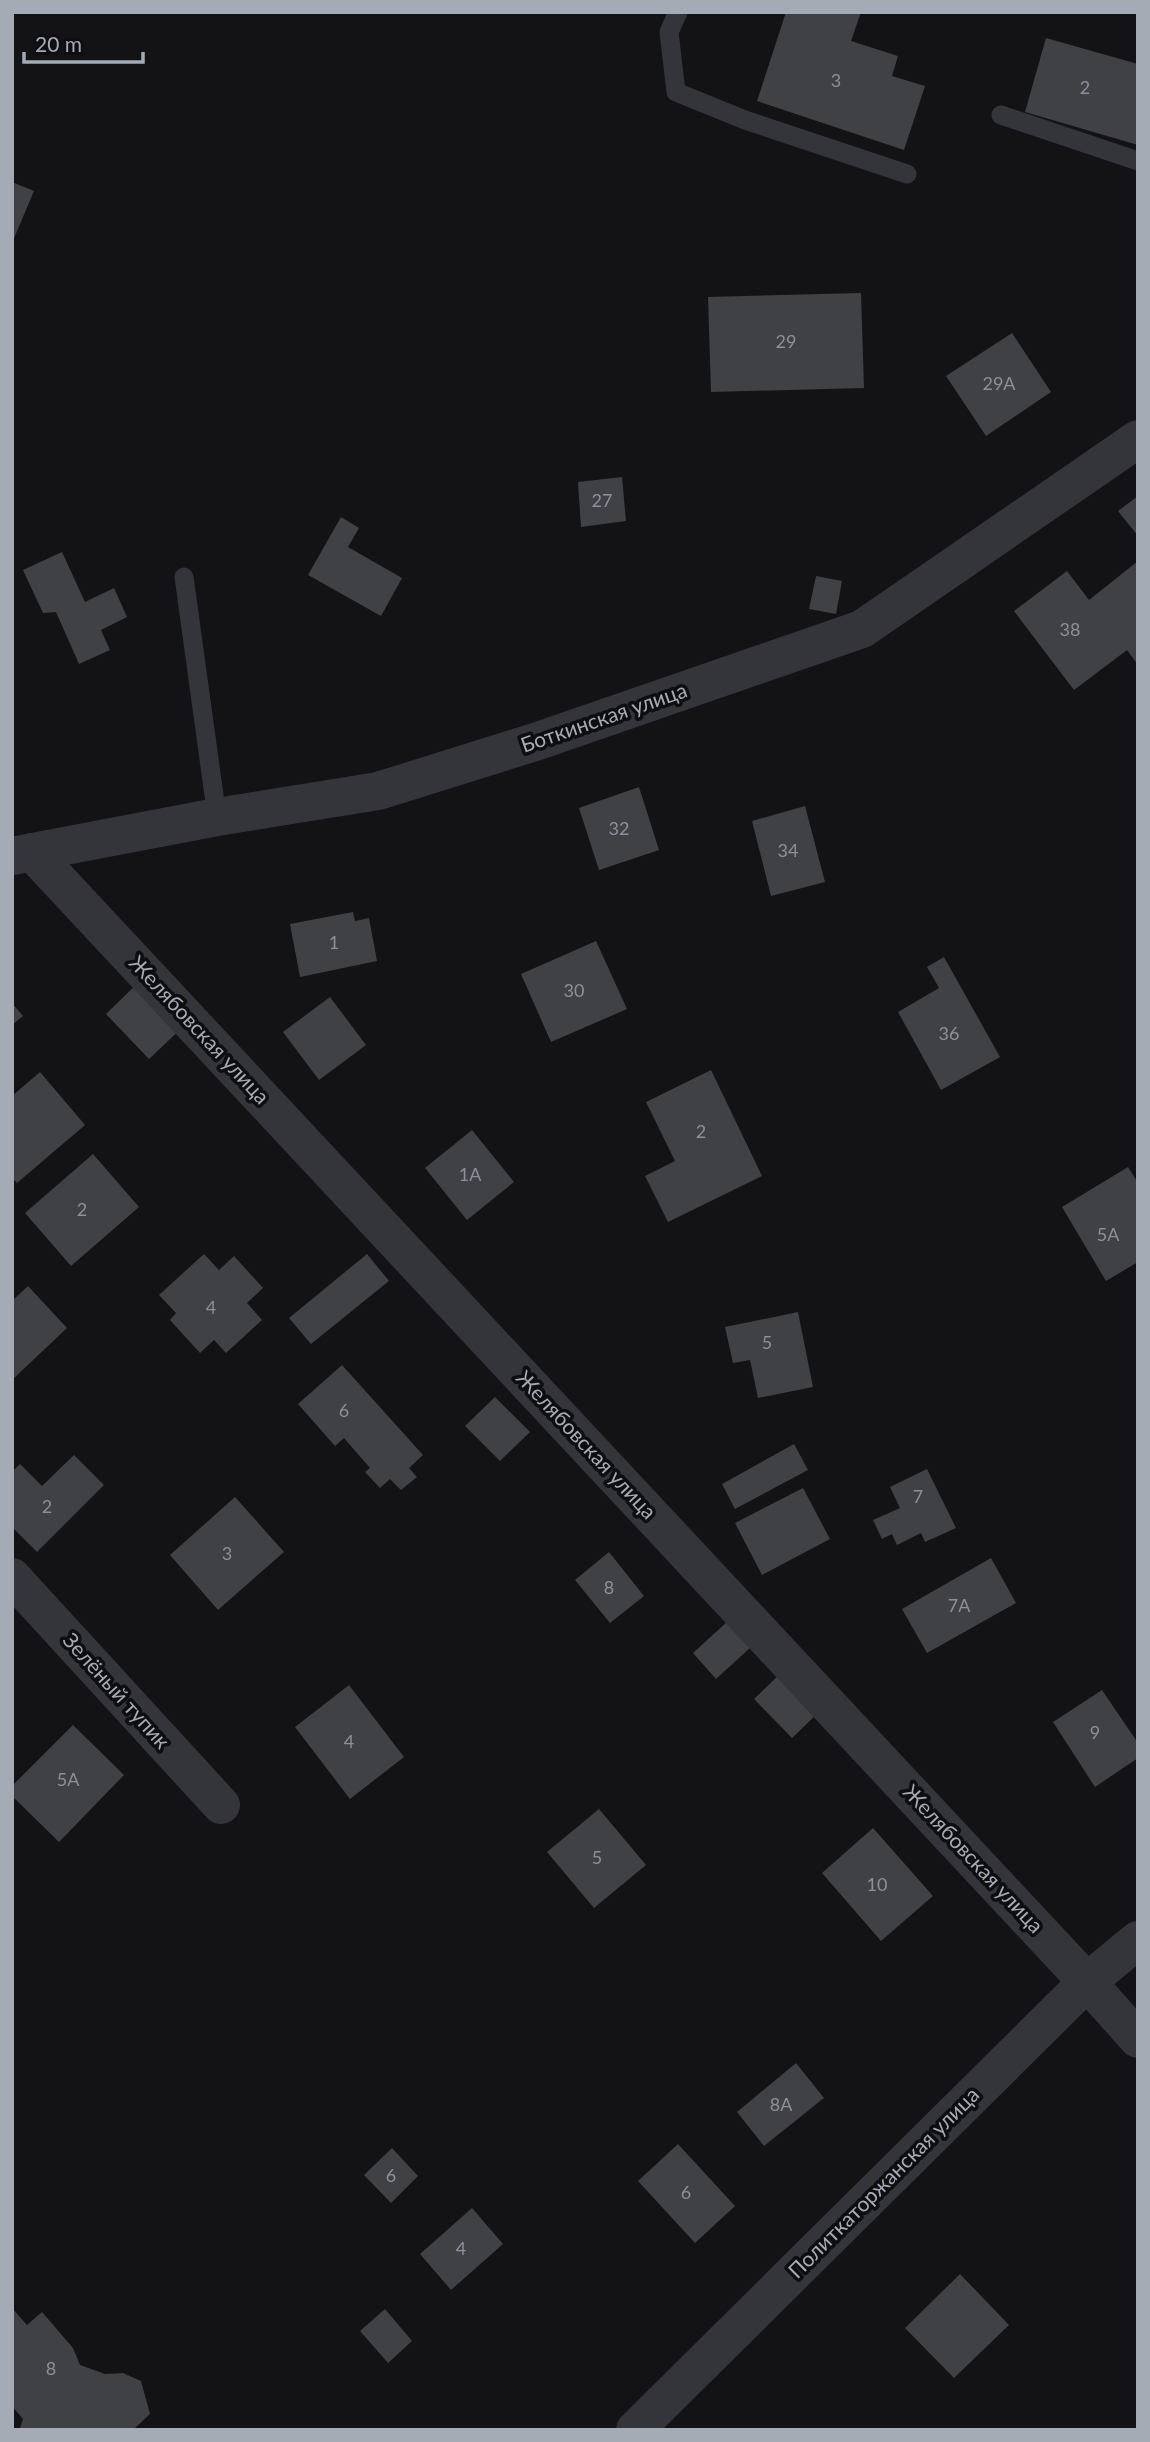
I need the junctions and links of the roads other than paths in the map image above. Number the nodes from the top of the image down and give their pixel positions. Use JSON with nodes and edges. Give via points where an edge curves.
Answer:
{"nodes":[{"id":1,"x":678,"y":12,"type":"edge"},
{"id":2,"x":1001,"y":115,"type":"dead end"},
{"id":3,"x":1138,"y":161,"type":"edge"},
{"id":4,"x":907,"y":174,"type":"dead end"},
{"id":5,"x":1138,"y":439,"type":"edge"},
{"id":6,"x":184,"y":577,"type":"dead end"},
{"id":7,"x":217,"y":817,"type":"junction"},
{"id":8,"x":22,"y":854,"type":"edge"},
{"id":9,"x":12,"y":1577,"type":"edge"},
{"id":10,"x":221,"y":1805,"type":"dead end"},
{"id":11,"x":1138,"y":1940,"type":"edge"},
{"id":12,"x":1087,"y":1982,"type":"junction"},
{"id":13,"x":1138,"y":2039,"type":"edge"},
{"id":14,"x":635,"y":2430,"type":"edge"}],
"edges":[{"from":1,"to":4,"type":"lane","via":[[669,32],[676,92]]},
{"from":2,"to":3,"type":"lane"},
{"from":5,"to":7,"type":"street","name":"Боткинская улица","via":[[862,629],[378,791]]},
{"from":6,"to":7,"type":"lane"},
{"from":7,"to":8,"type":"street","name":"Боткинская улица"},
{"from":8,"to":12,"type":"street","name":"Желябовская улица"},
{"from":9,"to":10,"type":"street","name":"Зелёный тупик"},
{"from":11,"to":12,"type":"street","name":"Политкаторжанская улица"},
{"from":12,"to":13,"type":"street","name":"Желябовская улица"},
{"from":12,"to":14,"type":"street","name":"Политкаторжанская улица"}]}
